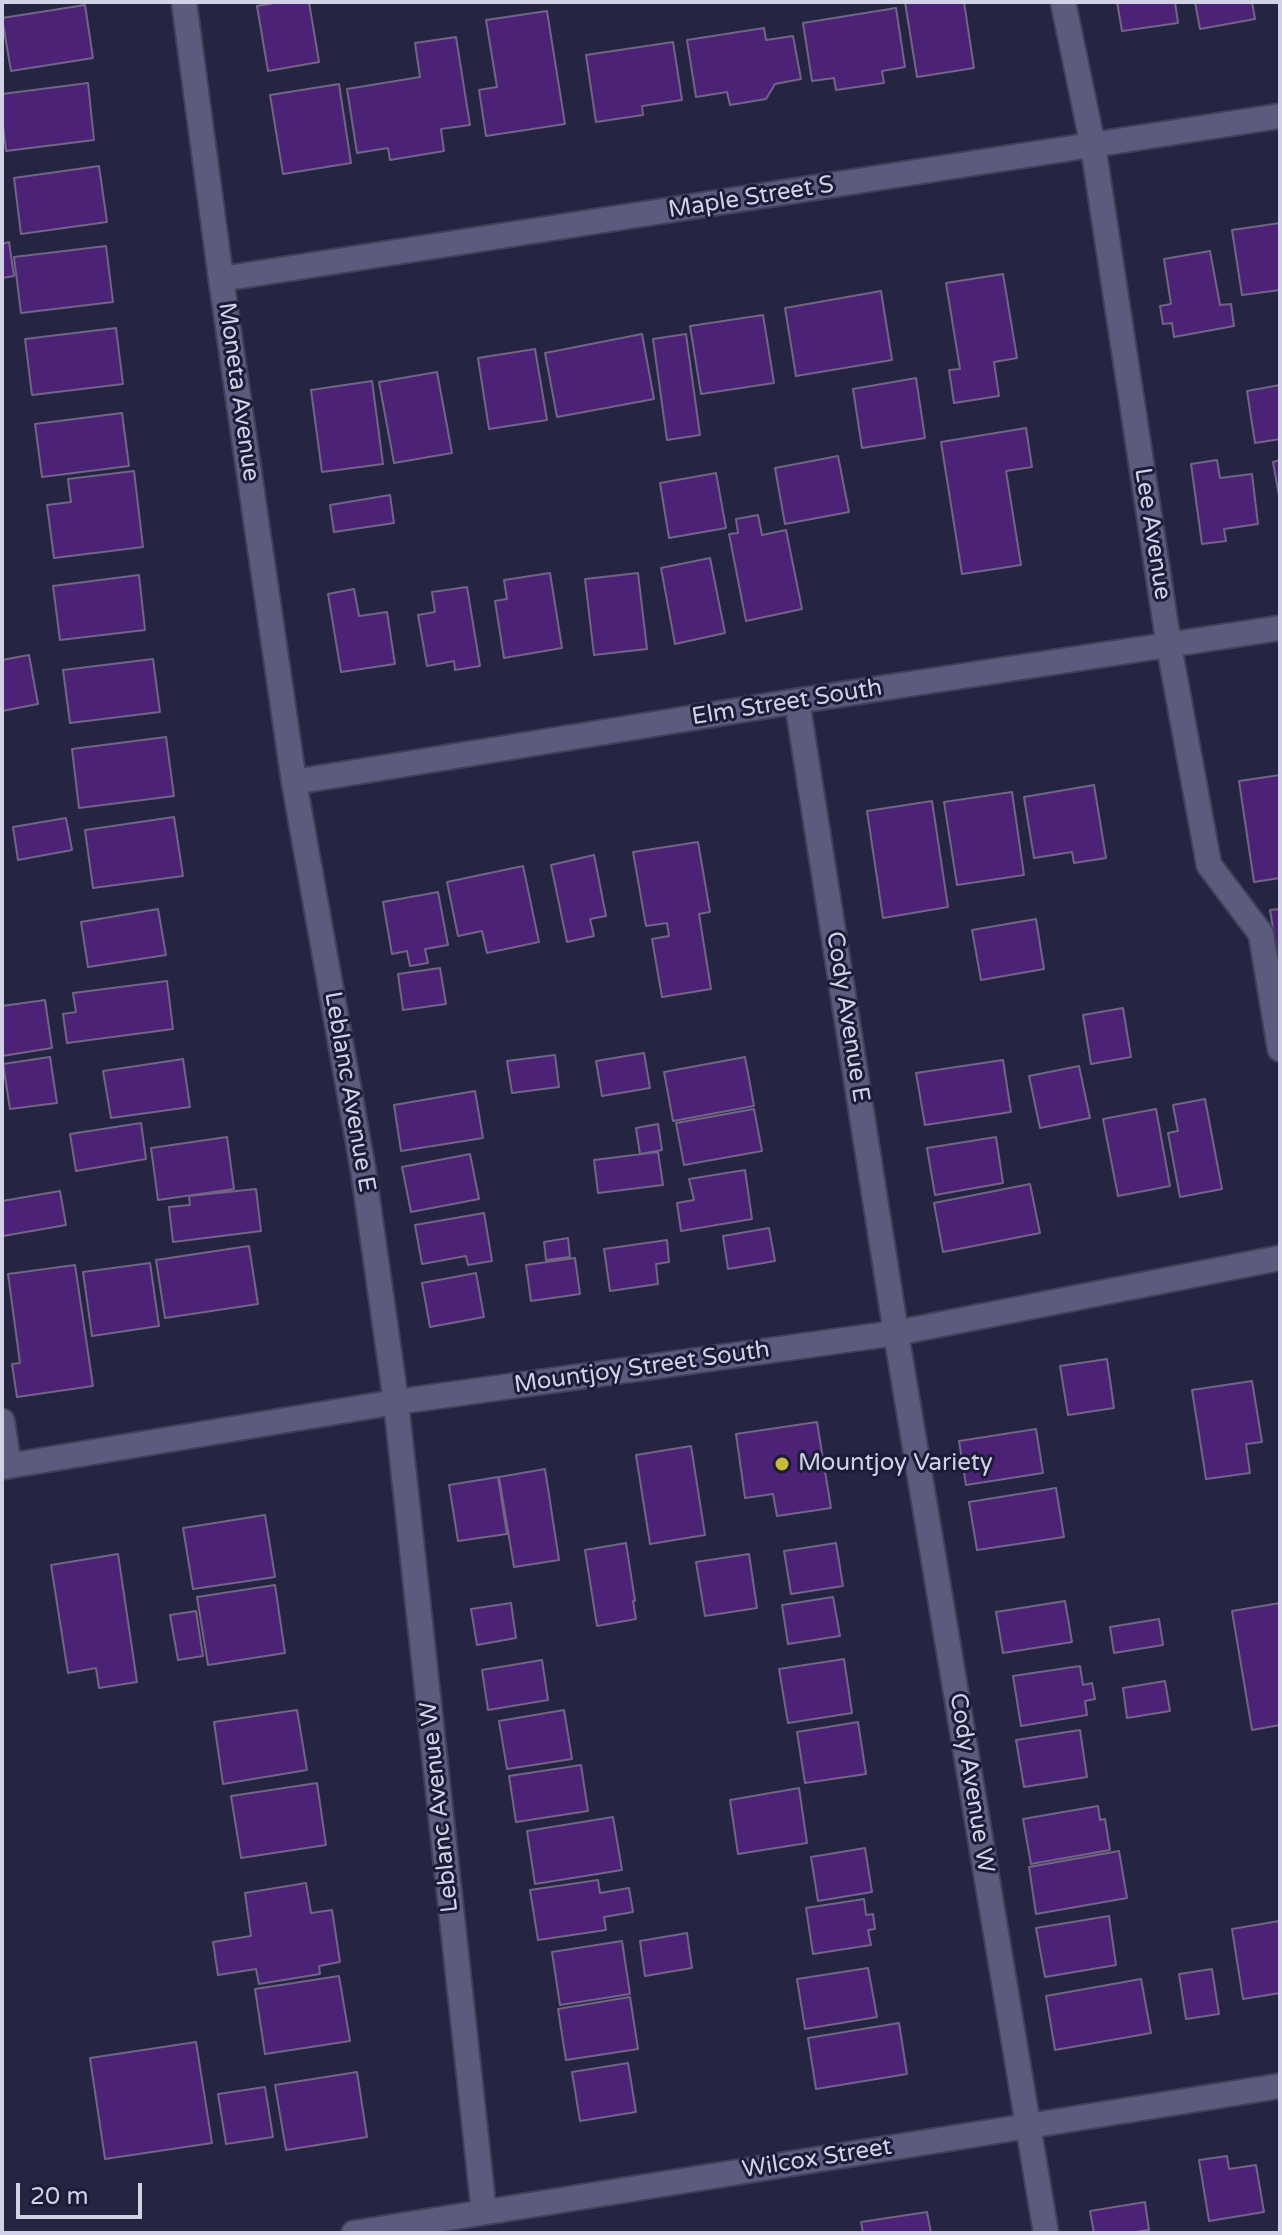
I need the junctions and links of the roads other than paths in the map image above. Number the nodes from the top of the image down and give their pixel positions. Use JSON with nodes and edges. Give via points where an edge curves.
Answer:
{"nodes":[{"id":1,"x":184,"y":2,"type":"edge"},
{"id":2,"x":1063,"y":2,"type":"edge"},
{"id":3,"x":1280,"y":116,"type":"edge"},
{"id":4,"x":1093,"y":146,"type":"junction"},
{"id":5,"x":221,"y":279,"type":"junction"},
{"id":6,"x":1280,"y":628,"type":"edge"},
{"id":7,"x":1169,"y":646,"type":"junction"},
{"id":8,"x":797,"y":701,"type":"junction"},
{"id":9,"x":294,"y":782,"type":"junction"},
{"id":10,"x":1280,"y":1049,"type":"edge"},
{"id":11,"x":1280,"y":1258,"type":"edge"},
{"id":12,"x":896,"y":1333,"type":"junction"},
{"id":13,"x":396,"y":1402,"type":"junction"},
{"id":14,"x":2,"y":1421,"type":"edge"},
{"id":15,"x":6,"y":1467,"type":"edge"},
{"id":16,"x":1280,"y":2086,"type":"edge"},
{"id":17,"x":1029,"y":2125,"type":"junction"},
{"id":18,"x":484,"y":2212,"type":"junction"},
{"id":19,"x":354,"y":2233,"type":"edge"},
{"id":20,"x":1046,"y":2233,"type":"edge"}],
"edges":[{"from":1,"to":5,"type":"street","name":"Moneta Avenue"},
{"from":2,"to":4,"type":"street","name":"Lee Avenue"},
{"from":3,"to":4,"type":"street","name":"Maple Street S"},
{"from":4,"to":5,"type":"street","name":"Maple Street S"},
{"from":4,"to":7,"type":"street","name":"Lee Avenue"},
{"from":5,"to":9,"type":"street","name":"Moneta Avenue"},
{"from":6,"to":7,"type":"street","name":"Elm Street South"},
{"from":7,"to":8,"type":"street","name":"Elm Street South"},
{"from":7,"to":10,"type":"street","name":"Lee Avenue","via":[[1209,865],[1261,934]]},
{"from":8,"to":9,"type":"street","name":"Elm Street South"},
{"from":8,"to":12,"type":"street","name":"Cody Avenue E"},
{"from":9,"to":13,"type":"street","name":"Leblanc Avenue E","via":[[363,1169]]},
{"from":11,"to":12,"type":"street","name":"Mountjoy Street South"},
{"from":12,"to":13,"type":"street","name":"Mountjoy Street South"},
{"from":12,"to":17,"type":"street","name":"Cody Avenue W"},
{"from":13,"to":15,"type":"street","name":"Mountjoy Street South"},
{"from":13,"to":18,"type":"street","name":"Leblanc Avenue W"},
{"from":14,"to":15,"type":"street"},
{"from":16,"to":17,"type":"street","name":"Wilcox Street"},
{"from":17,"to":18,"type":"street","name":"Wilcox Street"},
{"from":17,"to":20,"type":"street","name":"Cody Avenue W"},
{"from":18,"to":19,"type":"street","name":"Wilcox Street"}]}
